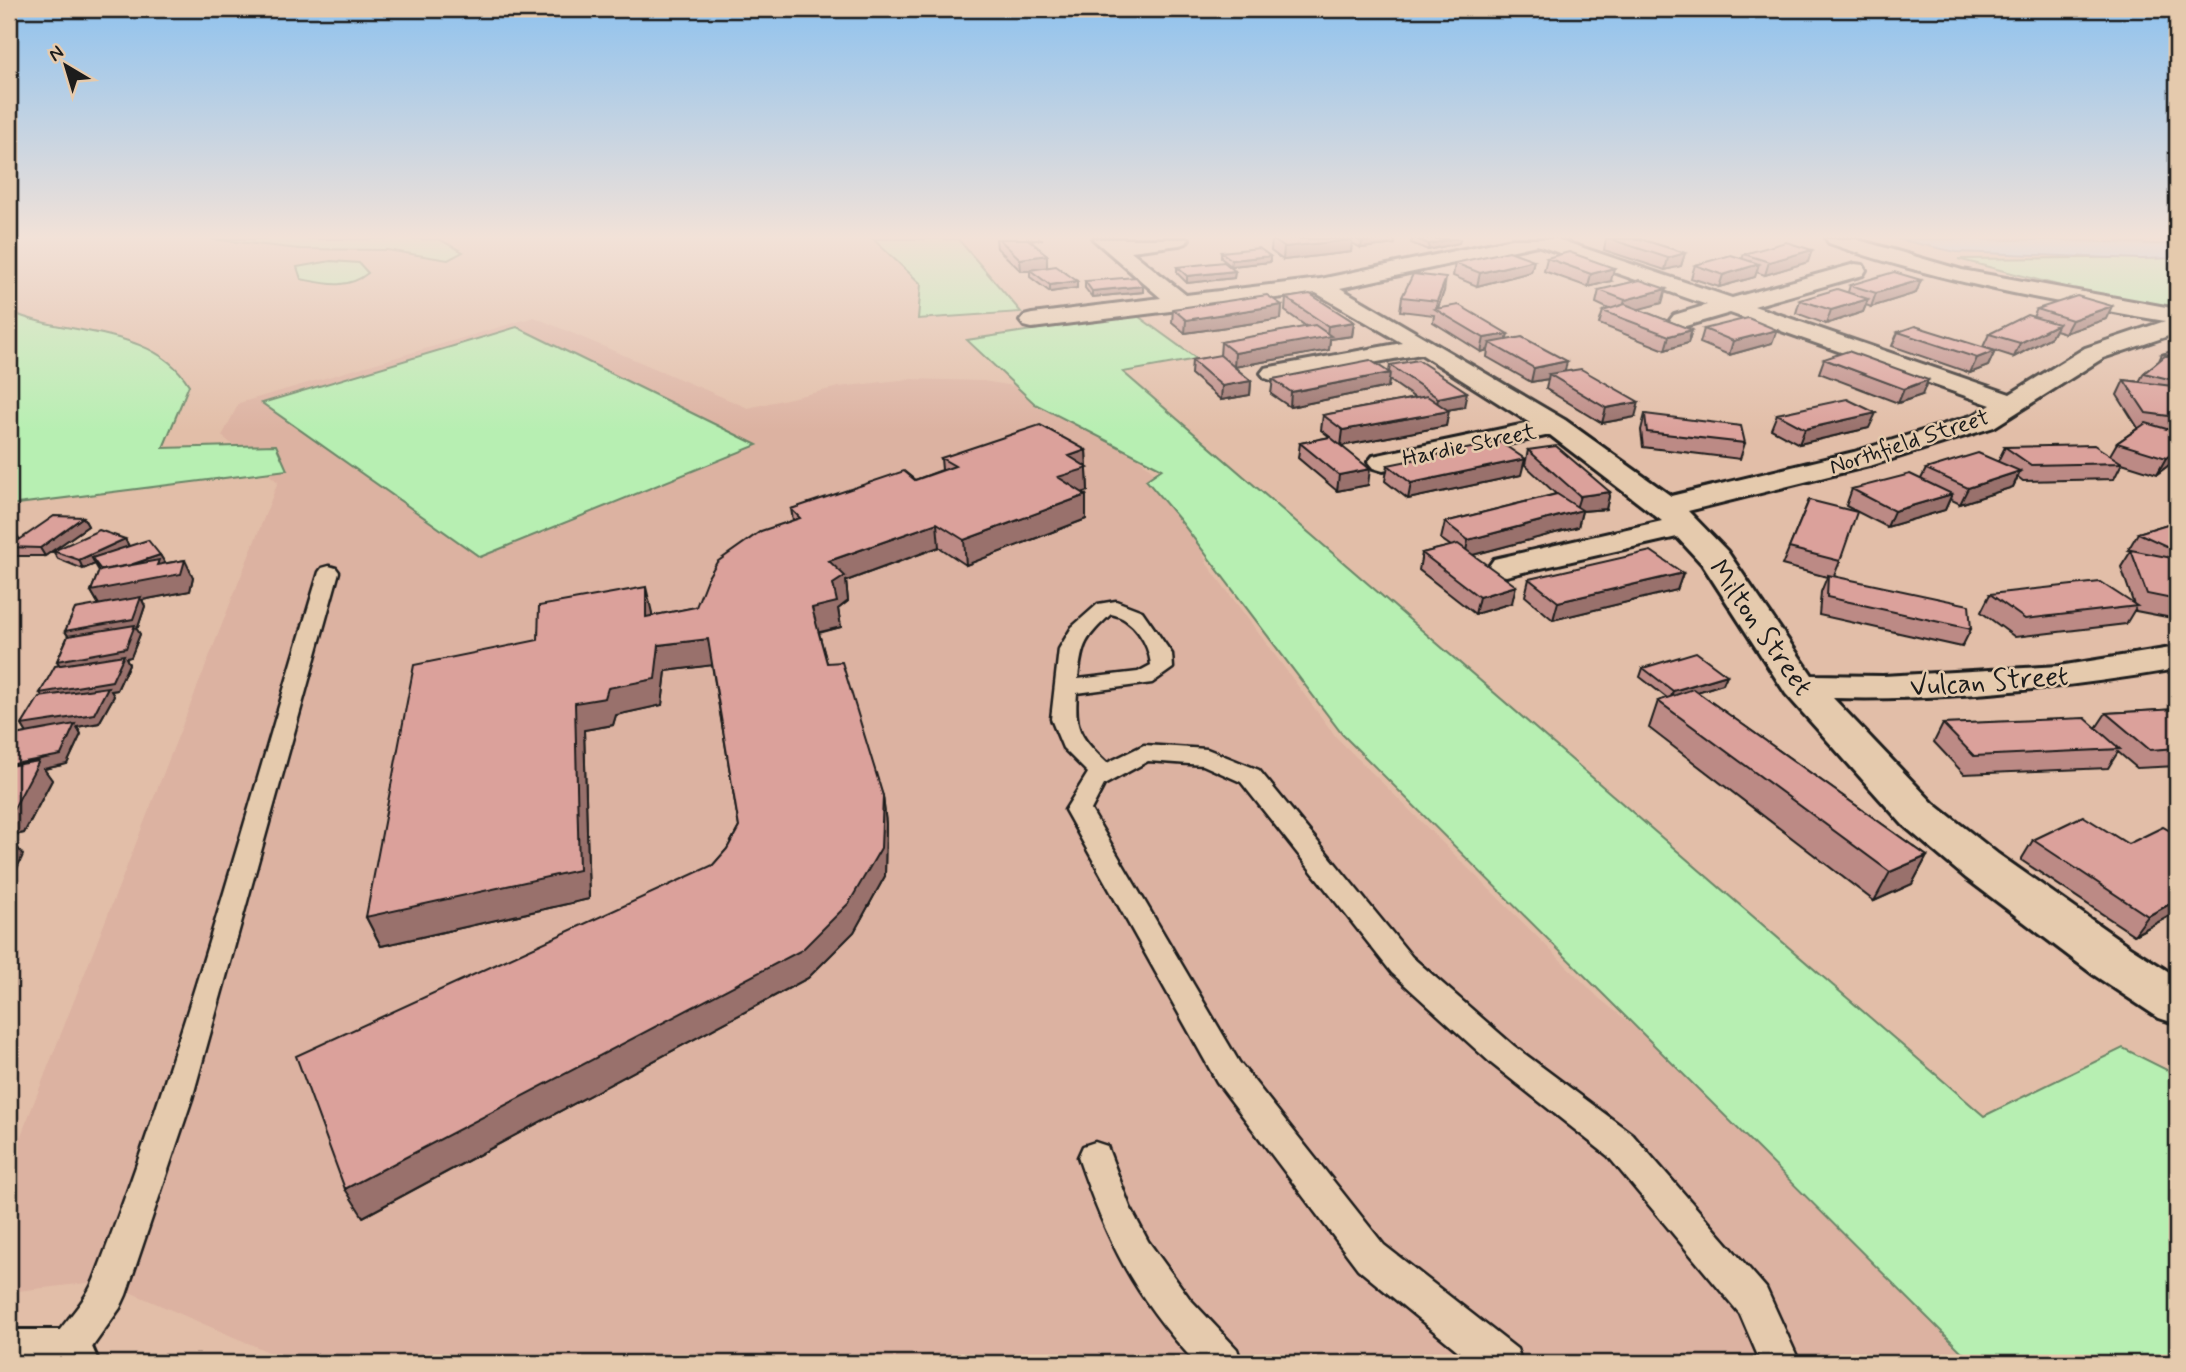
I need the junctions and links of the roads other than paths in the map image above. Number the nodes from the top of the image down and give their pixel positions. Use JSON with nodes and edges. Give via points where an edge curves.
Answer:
{"nodes":[{"id":1,"x":1189,"y":303,"type":"edge"},
{"id":2,"x":1350,"y":303,"type":"edge"},
{"id":3,"x":1722,"y":303,"type":"edge"},
{"id":4,"x":1741,"y":303,"type":"edge"},
{"id":5,"x":2105,"y":303,"type":"edge"},
{"id":6,"x":1182,"y":304,"type":"joint"},
{"id":7,"x":1731,"y":306,"type":"junction"},
{"id":8,"x":2177,"y":316,"type":"edge"},
{"id":9,"x":1682,"y":320,"type":"dead end"},
{"id":10,"x":1032,"y":321,"type":"dead end"},
{"id":11,"x":2177,"y":325,"type":"edge"},
{"id":12,"x":1426,"y":346,"type":"junction"},
{"id":13,"x":1273,"y":373,"type":"dead end"},
{"id":14,"x":2014,"y":404,"type":"junction"},
{"id":15,"x":1555,"y":426,"type":"junction"},
{"id":16,"x":1383,"y":462,"type":"dead end"},
{"id":17,"x":1675,"y":517,"type":"junction"},
{"id":18,"x":1506,"y":566,"type":"dead end"},
{"id":19,"x":329,"y":572,"type":"dead end"},
{"id":20,"x":2177,"y":658,"type":"edge"},
{"id":21,"x":1800,"y":686,"type":"junction"},
{"id":22,"x":1066,"y":687,"type":"junction"},
{"id":23,"x":1104,"y":774,"type":"junction"},
{"id":24,"x":2177,"y":1003,"type":"edge"},
{"id":25,"x":1095,"y":1157,"type":"dead end"},
{"id":26,"x":45,"y":1362,"type":"edge"},
{"id":27,"x":1223,"y":1363,"type":"edge"},
{"id":28,"x":1503,"y":1363,"type":"edge"},
{"id":29,"x":1780,"y":1363,"type":"edge"}],
"edges":[{"from":1,"to":6,"type":"street"},
{"from":2,"to":12,"type":"street","name":"Milton Street"},
{"from":3,"to":7,"type":"street"},
{"from":4,"to":7,"type":"street"},
{"from":5,"to":8,"type":"street"},
{"from":6,"to":10,"type":"street"},
{"from":7,"to":9,"type":"street"},
{"from":7,"to":14,"type":"street"},
{"from":11,"to":14,"type":"street","name":"Northfield Street","via":[[2094,353]]},
{"from":12,"to":13,"type":"street"},
{"from":12,"to":15,"type":"street","name":"Milton Street"},
{"from":14,"to":17,"type":"street","name":"Northfield Street","via":[[1984,421]]},
{"from":15,"to":16,"type":"street","name":"Hardie Street"},
{"from":15,"to":17,"type":"street","name":"Milton Street"},
{"from":17,"to":18,"type":"street","name":"Northfield Street"},
{"from":17,"to":21,"type":"street","name":"Milton Street","via":[[1715,558]]},
{"from":19,"to":26,"type":"lane","via":[[176,1099],[107,1295]]},
{"from":20,"to":21,"type":"street","name":"Vulcan Street","via":[[2059,677],[1883,688]]},
{"from":21,"to":24,"type":"street","name":"Milton Street","via":[[1918,814],[2112,961]]},
{"from":22,"to":22,"type":"lane","via":[[1070,649],[1105,608],[1135,615],[1161,654],[1163,668],[1144,678]]},
{"from":22,"to":23,"type":"lane","via":[[1063,719],[1073,743]]},
{"from":23,"to":28,"type":"lane","via":[[1094,780],[1078,810],[1228,1072],[1371,1257]]},
{"from":23,"to":29,"type":"lane","via":[[1144,752],[1207,757],[1250,776],[1402,965],[1503,1055],[1620,1145],[1753,1301]]},
{"from":25,"to":27,"type":"lane","via":[[1115,1215],[1149,1273],[1193,1334]]}]}
